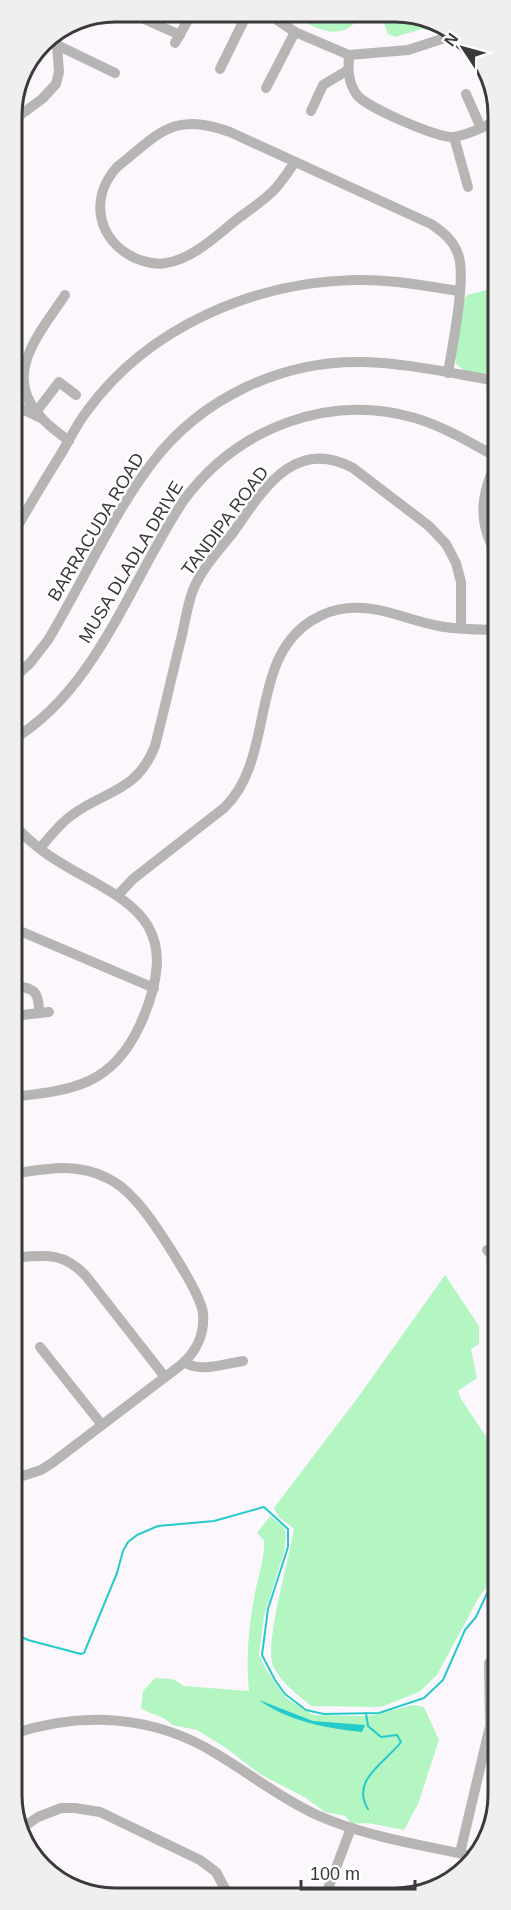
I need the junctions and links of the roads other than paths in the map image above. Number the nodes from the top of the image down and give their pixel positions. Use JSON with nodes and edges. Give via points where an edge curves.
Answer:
{"nodes":[{"id":1,"x":149,"y":22,"type":"edge"},
{"id":2,"x":187,"y":22,"type":"edge"},
{"id":3,"x":243,"y":22,"type":"edge"},
{"id":4,"x":280,"y":22,"type":"edge"},
{"id":5,"x":295,"y":32,"type":"junction"},
{"id":6,"x":446,"y":38,"type":"edge"},
{"id":7,"x":57,"y":45,"type":"joint"},
{"id":8,"x":349,"y":55,"type":"junction"},
{"id":9,"x":220,"y":69,"type":"dead end"},
{"id":10,"x":348,"y":70,"type":"junction"},
{"id":11,"x":115,"y":72,"type":"dead end"},
{"id":12,"x":266,"y":88,"type":"dead end"},
{"id":13,"x":466,"y":94,"type":"dead end"},
{"id":14,"x":311,"y":111,"type":"dead end"},
{"id":15,"x":23,"y":112,"type":"edge"},
{"id":16,"x":488,"y":125,"type":"edge"},
{"id":17,"x":481,"y":128,"type":"junction"},
{"id":18,"x":454,"y":137,"type":"junction"},
{"id":19,"x":295,"y":162,"type":"junction"},
{"id":20,"x":468,"y":187,"type":"dead end"},
{"id":21,"x":459,"y":291,"type":"junction"},
{"id":22,"x":65,"y":295,"type":"dead end"},
{"id":23,"x":448,"y":373,"type":"junction"},
{"id":24,"x":488,"y":379,"type":"edge"},
{"id":25,"x":76,"y":395,"type":"dead end"},
{"id":26,"x":23,"y":409,"type":"edge"},
{"id":27,"x":39,"y":415,"type":"junction"},
{"id":28,"x":69,"y":441,"type":"junction"},
{"id":29,"x":488,"y":453,"type":"edge"},
{"id":30,"x":488,"y":482,"type":"edge"},
{"id":31,"x":23,"y":518,"type":"edge"},
{"id":32,"x":488,"y":536,"type":"edge"},
{"id":33,"x":461,"y":628,"type":"junction"},
{"id":34,"x":488,"y":629,"type":"edge"},
{"id":35,"x":23,"y":671,"type":"edge"},
{"id":36,"x":23,"y":732,"type":"edge"},
{"id":37,"x":23,"y":832,"type":"edge"},
{"id":38,"x":40,"y":848,"type":"junction"},
{"id":39,"x":118,"y":896,"type":"junction"},
{"id":40,"x":23,"y":932,"type":"edge"},
{"id":41,"x":22,"y":986,"type":"edge"},
{"id":42,"x":154,"y":988,"type":"junction"},
{"id":43,"x":22,"y":1015,"type":"edge"},
{"id":44,"x":22,"y":1096,"type":"edge"},
{"id":45,"x":22,"y":1173,"type":"edge"},
{"id":46,"x":22,"y":1258,"type":"edge"},
{"id":47,"x":40,"y":1347,"type":"dead end"},
{"id":48,"x":243,"y":1361,"type":"dead end"},
{"id":49,"x":184,"y":1362,"type":"junction"},
{"id":50,"x":165,"y":1377,"type":"junction"},
{"id":51,"x":102,"y":1425,"type":"junction"},
{"id":52,"x":22,"y":1476,"type":"edge"},
{"id":53,"x":22,"y":1731,"type":"edge"},
{"id":54,"x":488,"y":1734,"type":"edge"},
{"id":55,"x":28,"y":1824,"type":"edge"},
{"id":56,"x":351,"y":1828,"type":"junction"},
{"id":57,"x":460,"y":1853,"type":"junction"},
{"id":58,"x":466,"y":1855,"type":"edge"},
{"id":59,"x":226,"y":1888,"type":"edge"},
{"id":60,"x":328,"y":1888,"type":"edge"}],
"edges":[{"from":1,"to":2,"type":"street","via":[[177,39]]},
{"from":3,"to":9,"type":"street"},
{"from":4,"to":5,"type":"street"},
{"from":5,"to":8,"type":"street"},
{"from":5,"to":12,"type":"street"},
{"from":6,"to":8,"type":"street","via":[[408,50]]},
{"from":7,"to":11,"type":"street"},
{"from":7,"to":15,"type":"street","via":[[56,84]]},
{"from":8,"to":10,"type":"street"},
{"from":10,"to":14,"type":"street","via":[[323,85]]},
{"from":10,"to":18,"type":"street","via":[[360,99],[427,132]]},
{"from":13,"to":17,"type":"street"},
{"from":16,"to":17,"type":"street"},
{"from":17,"to":18,"type":"street"},
{"from":18,"to":20,"type":"street"},
{"from":19,"to":19,"type":"street","via":[[213,126],[187,122],[171,127],[111,174],[100,203],[102,220],[114,244],[127,254],[155,264],[167,263],[201,246],[270,194]]},
{"from":19,"to":21,"type":"street","via":[[443,232],[460,261]]},
{"from":21,"to":23,"type":"street"},
{"from":21,"to":28,"type":"street","via":[[356,280],[295,285],[242,300],[195,320],[150,349],[102,393]]},
{"from":22,"to":27,"type":"street","via":[[24,364],[25,389]]},
{"from":23,"to":24,"type":"street","name":"BARRACUDA ROAD"},
{"from":23,"to":35,"type":"street","name":"BARRACUDA ROAD","via":[[374,363],[322,364],[263,380],[214,405],[183,429],[152,463],[48,640]]},
{"from":25,"to":27,"type":"street","via":[[59,382]]},
{"from":26,"to":27,"type":"street"},
{"from":27,"to":28,"type":"street"},
{"from":28,"to":31,"type":"street"},
{"from":29,"to":36,"type":"street","name":"MUSA DLADLA DRIVE","via":[[426,422],[368,410],[310,415],[250,439],[201,478],[184,500],[80,678],[48,713]]},
{"from":30,"to":32,"type":"street","via":[[483,507]]},
{"from":33,"to":34,"type":"street"},
{"from":33,"to":38,"type":"street","name":"TANDIPA ROAD","via":[[459,575],[451,553],[435,531],[343,463],[315,459],[289,467],[274,478],[250,508],[193,590],[155,746],[146,766],[124,786],[71,816]]},
{"from":33,"to":39,"type":"street","via":[[440,627],[360,608],[336,610],[304,625],[279,657],[252,760],[235,795],[224,808],[133,879]]},
{"from":37,"to":38,"type":"street"},
{"from":38,"to":39,"type":"street"},
{"from":39,"to":42,"type":"street","via":[[137,912],[151,933],[157,955]]},
{"from":40,"to":42,"type":"street"},
{"from":41,"to":43,"type":"street","via":[[35,992],[44,1012]]},
{"from":42,"to":44,"type":"street","via":[[126,1051],[104,1073],[86,1084],[62,1091]]},
{"from":45,"to":49,"type":"street","via":[[57,1168],[84,1170],[114,1182],[137,1201],[199,1298],[201,1336]]},
{"from":46,"to":50,"type":"street","via":[[51,1256],[73,1263]]},
{"from":47,"to":51,"type":"street"},
{"from":48,"to":49,"type":"street","via":[[200,1368]]},
{"from":49,"to":50,"type":"street"},
{"from":50,"to":51,"type":"street"},
{"from":51,"to":52,"type":"street","via":[[52,1464]]},
{"from":53,"to":56,"type":"street","via":[[83,1720],[153,1726],[201,1744],[290,1801]]},
{"from":54,"to":57,"type":"street"},
{"from":55,"to":59,"type":"street","via":[[61,1809],[100,1812],[209,1866]]},
{"from":56,"to":57,"type":"street"},
{"from":56,"to":60,"type":"street"},
{"from":57,"to":58,"type":"street"}]}
